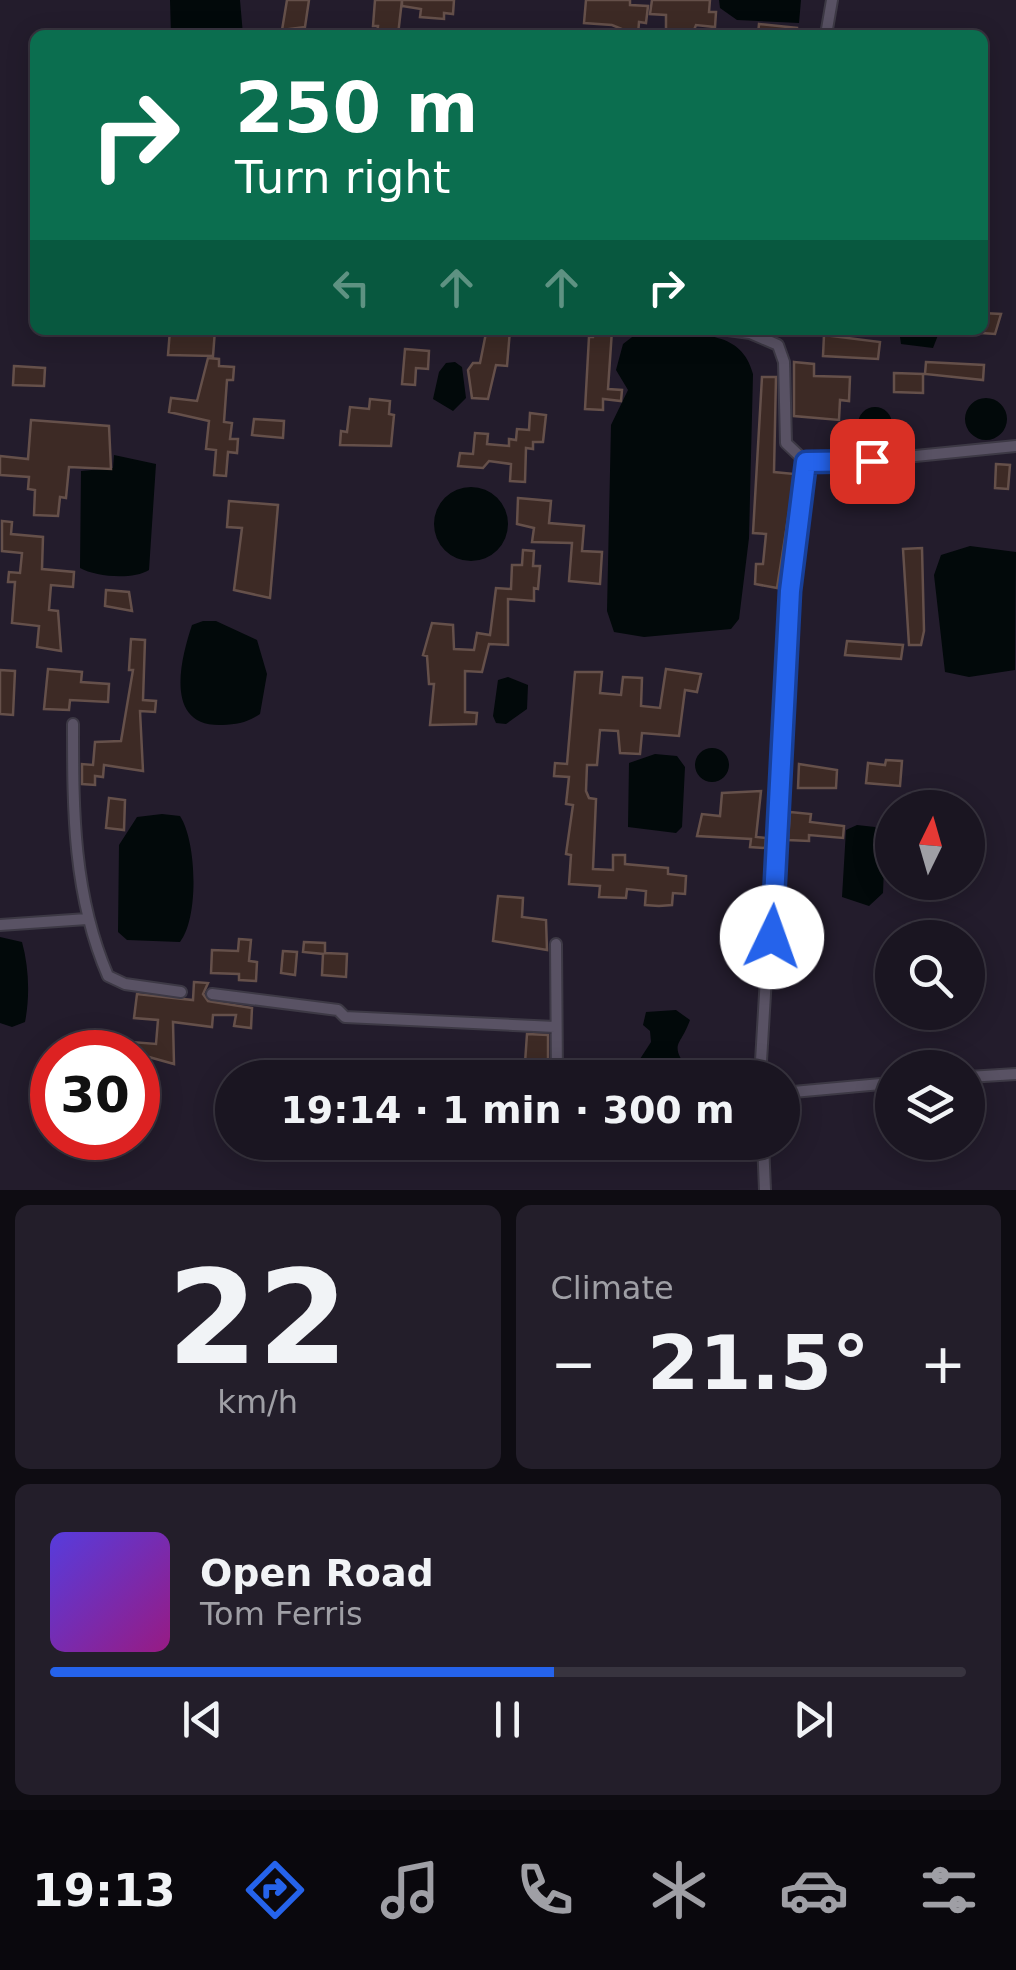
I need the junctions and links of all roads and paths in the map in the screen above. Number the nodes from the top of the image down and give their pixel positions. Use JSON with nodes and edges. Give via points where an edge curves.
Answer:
{"nodes":[{"id":1,"x":832,"y":0,"type":"edge"},
{"id":2,"x":827,"y":30,"type":"edge"},
{"id":3,"x":754,"y":335,"type":"edge"},
{"id":4,"x":1016,"y":446,"type":"edge"},
{"id":5,"x":806,"y":462,"type":"junction"},
{"id":6,"x":73,"y":724,"type":"dead end"},
{"id":7,"x":87,"y":919,"type":"junction"},
{"id":8,"x":0,"y":925,"type":"edge"},
{"id":9,"x":556,"y":944,"type":"dead end"},
{"id":10,"x":181,"y":992,"type":"dead end"},
{"id":11,"x":212,"y":994,"type":"dead end"},
{"id":12,"x":554,"y":1026,"type":"junction"},
{"id":13,"x":556,"y":1060,"type":"edge"},
{"id":14,"x":761,"y":1060,"type":"edge"},
{"id":15,"x":1016,"y":1074,"type":"edge"},
{"id":16,"x":985,"y":1077,"type":"edge"},
{"id":17,"x":875,"y":1085,"type":"edge"},
{"id":18,"x":800,"y":1091,"type":"edge"},
{"id":19,"x":764,"y":1160,"type":"edge"},
{"id":20,"x":765,"y":1190,"type":"edge"}],
"edges":[{"from":1,"to":2,"type":"street"},
{"from":3,"to":5,"type":"street","via":[[778,346],[786,443]]},
{"from":4,"to":5,"type":"street"},
{"from":5,"to":14,"type":"street","via":[[790,591]]},
{"from":6,"to":7,"type":"street","via":[[72,819]]},
{"from":7,"to":8,"type":"street"},
{"from":7,"to":10,"type":"street","via":[[108,976]]},
{"from":9,"to":12,"type":"street"},
{"from":11,"to":12,"type":"street","via":[[338,1010],[345,1017]]},
{"from":12,"to":13,"type":"street"},
{"from":15,"to":16,"type":"street"},
{"from":17,"to":18,"type":"street"},
{"from":19,"to":20,"type":"street"}]}
